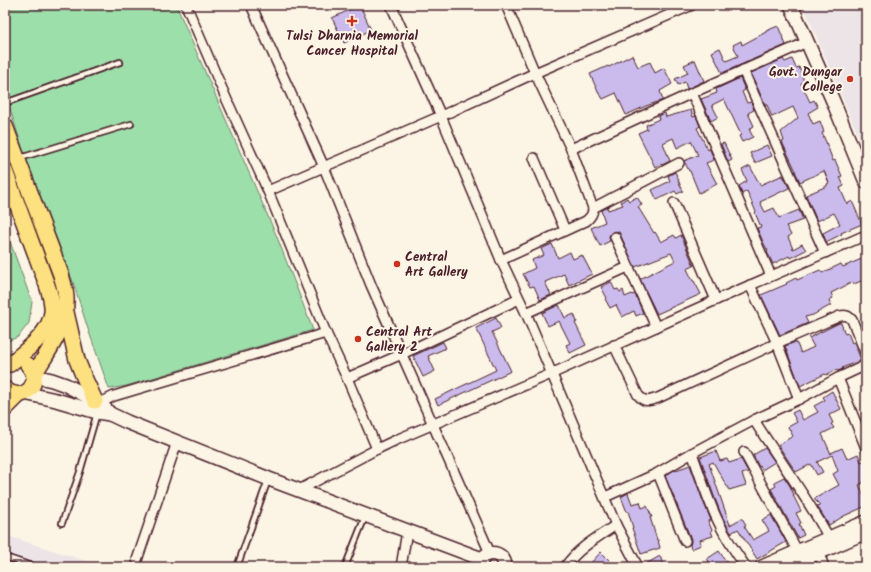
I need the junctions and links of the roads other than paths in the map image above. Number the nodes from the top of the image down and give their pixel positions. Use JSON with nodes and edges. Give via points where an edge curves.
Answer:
{"nodes":[{"id":1,"x":186,"y":5,"type":"edge"},
{"id":2,"x":251,"y":5,"type":"edge"},
{"id":3,"x":391,"y":5,"type":"edge"},
{"id":4,"x":506,"y":5,"type":"edge"},
{"id":5,"x":692,"y":5,"type":"edge"},
{"id":6,"x":791,"y":5,"type":"edge"},
{"id":7,"x":807,"y":42,"type":"junction"},
{"id":8,"x":120,"y":62,"type":"dead end"},
{"id":9,"x":743,"y":70,"type":"junction"},
{"id":10,"x":535,"y":73,"type":"junction"},
{"id":11,"x":692,"y":93,"type":"junction"},
{"id":12,"x":5,"y":102,"type":"edge"},
{"id":13,"x":441,"y":116,"type":"junction"},
{"id":14,"x":130,"y":124,"type":"dead end"},
{"id":15,"x":5,"y":126,"type":"edge"},
{"id":16,"x":571,"y":149,"type":"junction"},
{"id":17,"x":534,"y":158,"type":"dead end"},
{"id":18,"x":17,"y":159,"type":"junction"},
{"id":19,"x":679,"y":163,"type":"dead end"},
{"id":20,"x":324,"y":167,"type":"junction"},
{"id":21,"x":5,"y":171,"type":"edge"},
{"id":22,"x":866,"y":182,"type":"edge"},
{"id":23,"x":268,"y":191,"type":"junction"},
{"id":24,"x":674,"y":203,"type":"dead end"},
{"id":25,"x":593,"y":208,"type":"junction"},
{"id":26,"x":565,"y":230,"type":"junction"},
{"id":27,"x":866,"y":235,"type":"edge"},
{"id":28,"x":615,"y":237,"type":"dead end"},
{"id":29,"x":825,"y":253,"type":"junction"},
{"id":30,"x":501,"y":260,"type":"junction"},
{"id":31,"x":628,"y":267,"type":"junction"},
{"id":32,"x":771,"y":276,"type":"junction"},
{"id":33,"x":750,"y":285,"type":"junction"},
{"id":34,"x":519,"y":299,"type":"junction"},
{"id":35,"x":716,"y":300,"type":"junction"},
{"id":36,"x":65,"y":311,"type":"junction"},
{"id":37,"x":526,"y":313,"type":"junction"},
{"id":38,"x":656,"y":326,"type":"junction"},
{"id":39,"x":326,"y":333,"type":"junction"},
{"id":40,"x":777,"y":343,"type":"junction"},
{"id":41,"x":614,"y":345,"type":"junction"},
{"id":42,"x":402,"y":354,"type":"junction"},
{"id":43,"x":866,"y":354,"type":"edge"},
{"id":44,"x":866,"y":364,"type":"edge"},
{"id":45,"x":7,"y":365,"type":"edge"},
{"id":46,"x":551,"y":374,"type":"junction"},
{"id":47,"x":34,"y":375,"type":"junction"},
{"id":48,"x":347,"y":378,"type":"junction"},
{"id":49,"x":838,"y":378,"type":"junction"},
{"id":50,"x":16,"y":392,"type":"edge"},
{"id":51,"x":799,"y":399,"type":"junction"},
{"id":52,"x":101,"y":408,"type":"junction"},
{"id":53,"x":5,"y":409,"type":"edge"},
{"id":54,"x":754,"y":420,"type":"junction"},
{"id":55,"x":433,"y":425,"type":"junction"},
{"id":56,"x":177,"y":442,"type":"junction"},
{"id":57,"x":866,"y":448,"type":"edge"},
{"id":58,"x":377,"y":449,"type":"junction"},
{"id":59,"x":744,"y":452,"type":"dead end"},
{"id":60,"x":692,"y":453,"type":"junction"},
{"id":61,"x":658,"y":473,"type":"junction"},
{"id":62,"x":269,"y":479,"type":"junction"},
{"id":63,"x":298,"y":490,"type":"junction"},
{"id":64,"x":605,"y":497,"type":"junction"},
{"id":65,"x":365,"y":516,"type":"junction"},
{"id":66,"x":866,"y":522,"type":"edge"},
{"id":67,"x":62,"y":523,"type":"dead end"},
{"id":68,"x":616,"y":525,"type":"junction"},
{"id":69,"x":407,"y":531,"type":"junction"},
{"id":70,"x":866,"y":532,"type":"edge"},
{"id":71,"x":829,"y":538,"type":"junction"},
{"id":72,"x":685,"y":541,"type":"dead end"},
{"id":73,"x":798,"y":552,"type":"junction"},
{"id":74,"x":819,"y":553,"type":"junction"},
{"id":75,"x":5,"y":557,"type":"edge"},
{"id":76,"x":137,"y":560,"type":"dead end"},
{"id":77,"x":484,"y":560,"type":"edge"},
{"id":78,"x":35,"y":567,"type":"edge"},
{"id":79,"x":237,"y":567,"type":"edge"},
{"id":80,"x":345,"y":567,"type":"edge"},
{"id":81,"x":401,"y":567,"type":"edge"},
{"id":82,"x":505,"y":567,"type":"edge"},
{"id":83,"x":565,"y":567,"type":"edge"},
{"id":84,"x":638,"y":567,"type":"edge"},
{"id":85,"x":746,"y":567,"type":"edge"},
{"id":86,"x":762,"y":567,"type":"edge"},
{"id":87,"x":786,"y":567,"type":"edge"},
{"id":88,"x":824,"y":567,"type":"edge"}],
"edges":[{"from":1,"to":23,"type":"street"},
{"from":2,"to":20,"type":"street"},
{"from":3,"to":13,"type":"street"},
{"from":4,"to":10,"type":"street"},
{"from":5,"to":10,"type":"street"},
{"from":6,"to":7,"type":"street"},
{"from":7,"to":9,"type":"street"},
{"from":7,"to":22,"type":"street"},
{"from":8,"to":12,"type":"lane"},
{"from":9,"to":11,"type":"street"},
{"from":9,"to":29,"type":"street"},
{"from":10,"to":13,"type":"street"},
{"from":10,"to":16,"type":"street"},
{"from":11,"to":16,"type":"street"},
{"from":11,"to":32,"type":"street"},
{"from":13,"to":20,"type":"street"},
{"from":13,"to":30,"type":"street"},
{"from":14,"to":18,"type":"lane"},
{"from":15,"to":18,"type":"main road"},
{"from":16,"to":25,"type":"street"},
{"from":17,"to":26,"type":"street"},
{"from":18,"to":36,"type":"main road","via":[[63,281]]},
{"from":19,"to":25,"type":"street"},
{"from":20,"to":23,"type":"street"},
{"from":20,"to":42,"type":"street","via":[[371,285]]},
{"from":21,"to":45,"type":"main road","via":[[52,303],[47,328],[35,343]]},
{"from":23,"to":39,"type":"street"},
{"from":24,"to":35,"type":"street"},
{"from":25,"to":26,"type":"street","via":[[591,217],[586,221]]},
{"from":26,"to":30,"type":"street"},
{"from":27,"to":29,"type":"street"},
{"from":28,"to":31,"type":"street"},
{"from":29,"to":32,"type":"street"},
{"from":30,"to":34,"type":"street"},
{"from":31,"to":37,"type":"street"},
{"from":31,"to":38,"type":"street"},
{"from":32,"to":33,"type":"street"},
{"from":33,"to":35,"type":"street"},
{"from":33,"to":40,"type":"street"},
{"from":34,"to":37,"type":"street"},
{"from":34,"to":42,"type":"street"},
{"from":35,"to":38,"type":"street"},
{"from":36,"to":47,"type":"main road","via":[[59,331]]},
{"from":36,"to":52,"type":"main road","via":[[83,375]]},
{"from":37,"to":46,"type":"street"},
{"from":38,"to":41,"type":"street"},
{"from":39,"to":48,"type":"street"},
{"from":39,"to":52,"type":"street","via":[[114,396]]},
{"from":40,"to":41,"type":"street","via":[[650,401],[638,395]]},
{"from":40,"to":43,"type":"street","via":[[845,315],[852,320]]},
{"from":40,"to":51,"type":"street"},
{"from":41,"to":46,"type":"street"},
{"from":42,"to":48,"type":"street"},
{"from":42,"to":55,"type":"street"},
{"from":44,"to":49,"type":"street"},
{"from":45,"to":47,"type":"main road","via":[[17,361],[23,362]]},
{"from":46,"to":55,"type":"street"},
{"from":46,"to":64,"type":"street"},
{"from":47,"to":50,"type":"main road","via":[[30,389]]},
{"from":47,"to":52,"type":"street","via":[[66,385]]},
{"from":48,"to":58,"type":"street"},
{"from":49,"to":51,"type":"street"},
{"from":49,"to":57,"type":"street"},
{"from":50,"to":52,"type":"street"},
{"from":50,"to":53,"type":"main road"},
{"from":51,"to":54,"type":"street"},
{"from":52,"to":56,"type":"street","via":[[127,422]]},
{"from":52,"to":67,"type":"lane"},
{"from":54,"to":60,"type":"street"},
{"from":54,"to":71,"type":"street"},
{"from":55,"to":58,"type":"street"},
{"from":55,"to":77,"type":"street"},
{"from":56,"to":62,"type":"street"},
{"from":56,"to":76,"type":"street"},
{"from":58,"to":63,"type":"street"},
{"from":59,"to":73,"type":"street"},
{"from":60,"to":61,"type":"street"},
{"from":60,"to":85,"type":"street","via":[[720,524]]},
{"from":61,"to":64,"type":"street"},
{"from":61,"to":72,"type":"street"},
{"from":62,"to":63,"type":"street"},
{"from":62,"to":79,"type":"lane"},
{"from":63,"to":65,"type":"street"},
{"from":64,"to":68,"type":"street"},
{"from":65,"to":69,"type":"street"},
{"from":65,"to":80,"type":"lane"},
{"from":66,"to":71,"type":"street"},
{"from":68,"to":83,"type":"street","via":[[577,553]]},
{"from":68,"to":84,"type":"street"},
{"from":69,"to":77,"type":"street"},
{"from":69,"to":81,"type":"street"},
{"from":70,"to":74,"type":"street"},
{"from":71,"to":73,"type":"street"},
{"from":73,"to":86,"type":"street"},
{"from":74,"to":87,"type":"street"},
{"from":74,"to":88,"type":"street"},
{"from":75,"to":78,"type":"lane"},
{"from":77,"to":82,"type":"street","via":[[495,553],[503,559]]}]}
